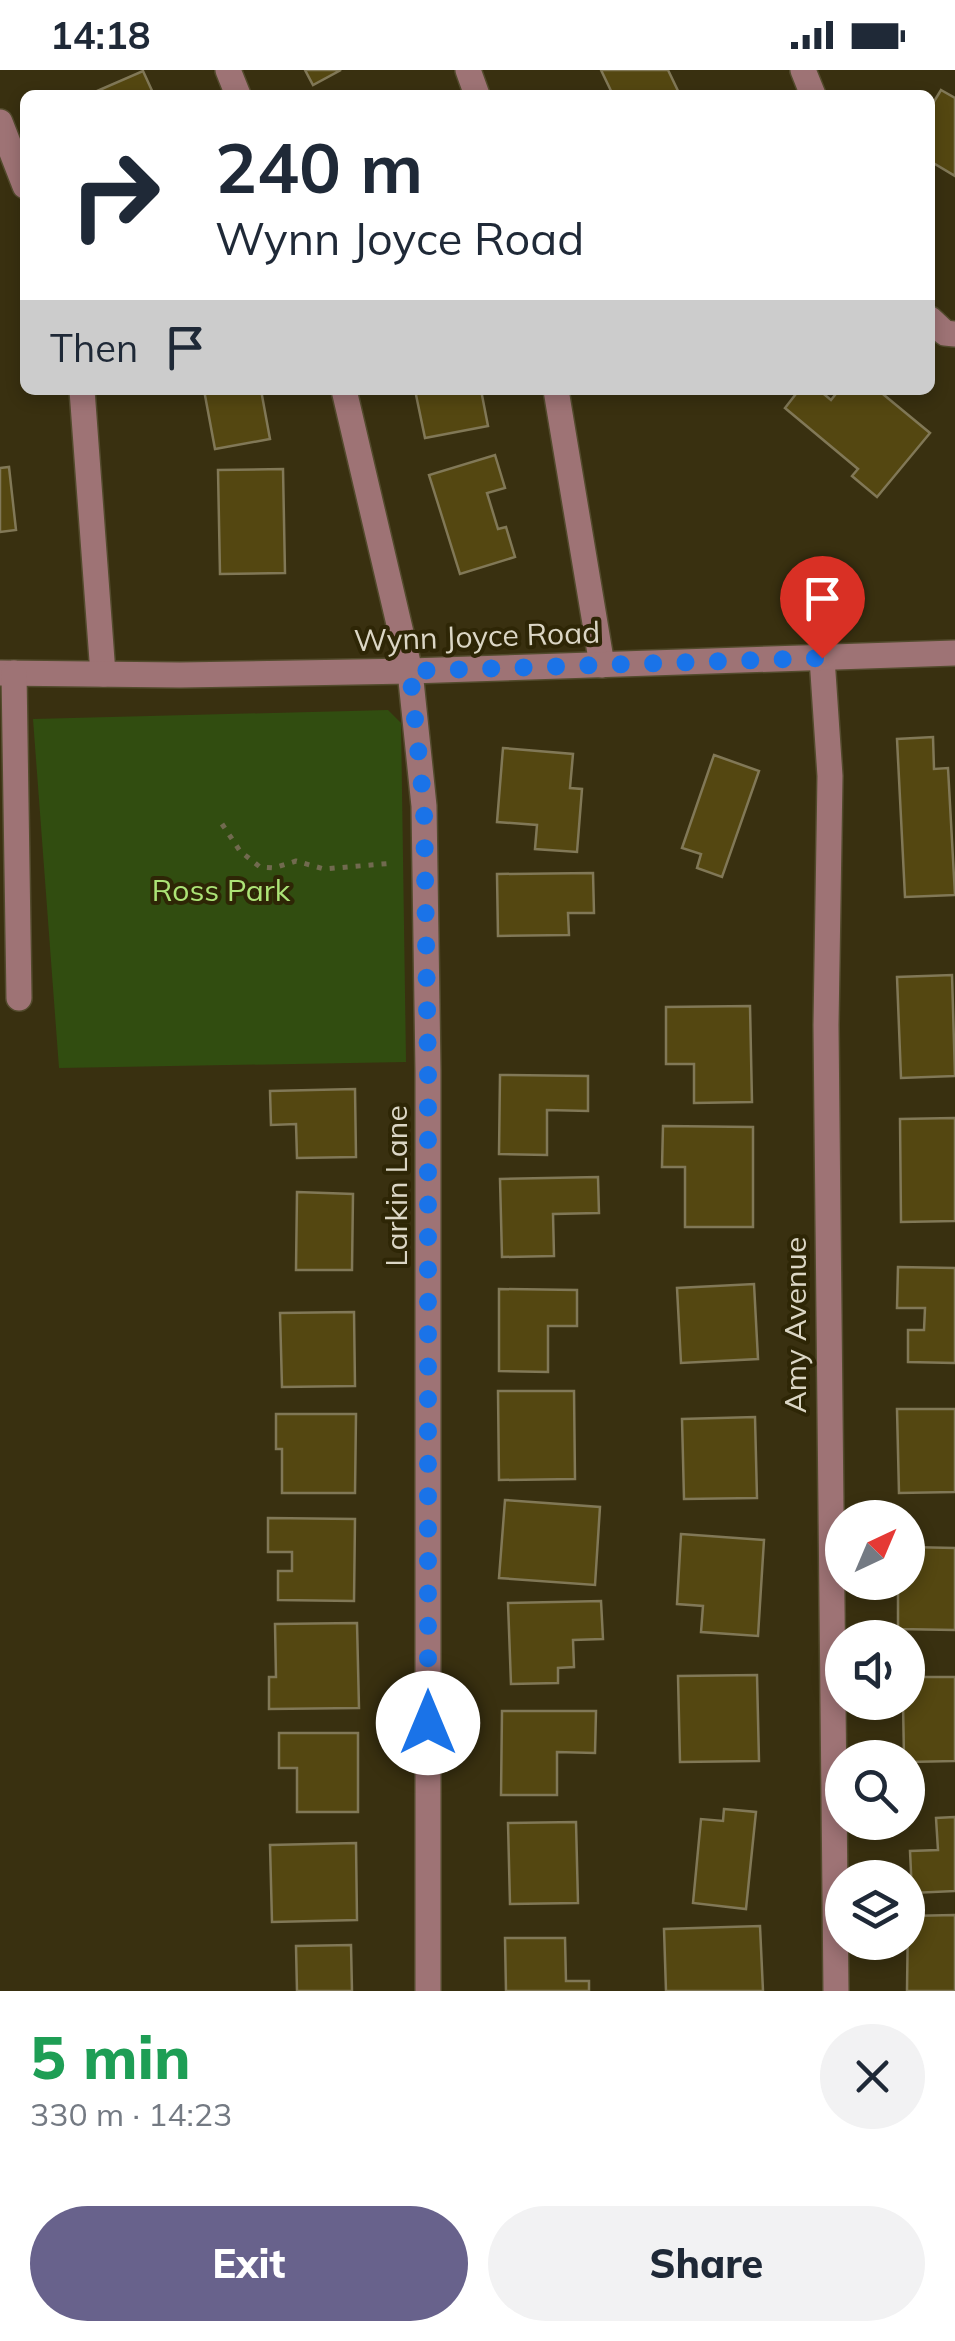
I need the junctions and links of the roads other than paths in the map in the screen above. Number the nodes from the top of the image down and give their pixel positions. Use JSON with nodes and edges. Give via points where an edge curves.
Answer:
{"nodes":[{"id":1,"x":0,"y":122,"type":"edge"},
{"id":2,"x":20,"y":173,"type":"edge"},
{"id":3,"x":82,"y":395,"type":"edge"},
{"id":4,"x":345,"y":395,"type":"edge"},
{"id":5,"x":557,"y":395,"type":"edge"},
{"id":6,"x":955,"y":654,"type":"edge"},
{"id":7,"x":822,"y":658,"type":"junction"},
{"id":8,"x":602,"y":665,"type":"junction"},
{"id":9,"x":410,"y":671,"type":"junction"},
{"id":10,"x":7,"y":673,"type":"edge"},
{"id":11,"x":104,"y":674,"type":"junction"},
{"id":12,"x":19,"y":998,"type":"dead end"},
{"id":13,"x":428,"y":1991,"type":"edge"},
{"id":14,"x":836,"y":1991,"type":"edge"}],
"edges":[{"from":1,"to":2,"type":"street"},
{"from":3,"to":11,"type":"street"},
{"from":4,"to":9,"type":"street","name":"Larkin Lane"},
{"from":5,"to":8,"type":"street"},
{"from":6,"to":7,"type":"street","name":"Wynn Joyce Road"},
{"from":7,"to":8,"type":"street","name":"Wynn Joyce Road"},
{"from":7,"to":14,"type":"street","name":"Amy Avenue","via":[[830,776],[826,1025]]},
{"from":8,"to":9,"type":"street","name":"Wynn Joyce Road"},
{"from":9,"to":11,"type":"street","name":"Wynn Joyce Road"},
{"from":9,"to":13,"type":"street","name":"Larkin Lane","via":[[424,806],[427,995]]},
{"from":10,"to":11,"type":"street","name":"Wynn Joyce Road"},
{"from":10,"to":12,"type":"street"}]}
